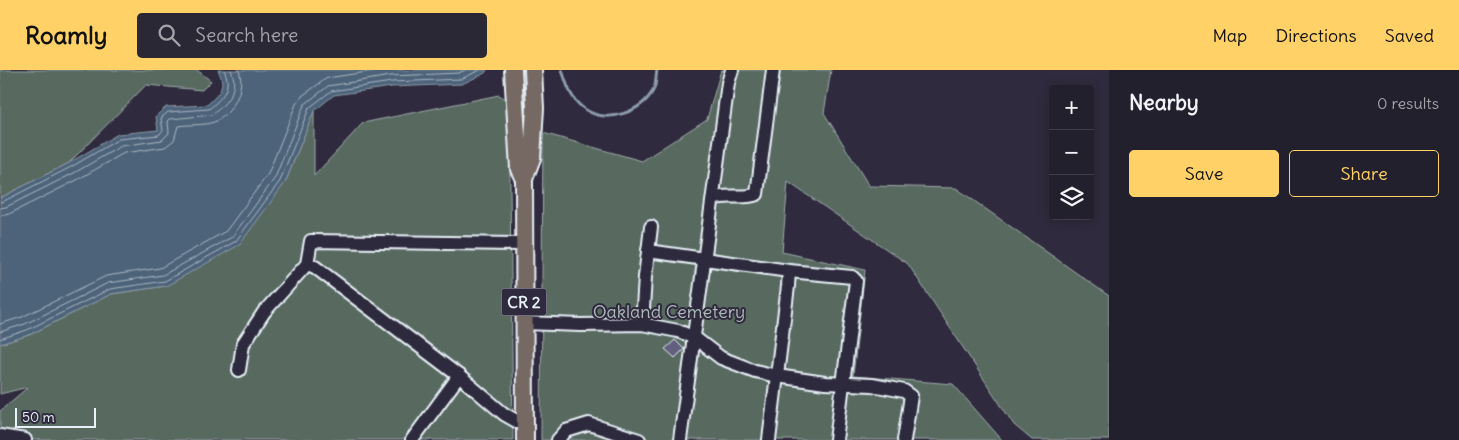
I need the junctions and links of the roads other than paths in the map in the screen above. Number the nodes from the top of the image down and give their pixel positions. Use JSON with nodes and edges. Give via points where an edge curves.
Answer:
{"nodes":[{"id":1,"x":513,"y":70,"type":"edge"},
{"id":2,"x":533,"y":70,"type":"edge"},
{"id":3,"x":732,"y":70,"type":"edge"},
{"id":4,"x":773,"y":70,"type":"edge"},
{"id":5,"x":524,"y":179,"type":"junction"},
{"id":6,"x":713,"y":199,"type":"junction"},
{"id":7,"x":651,"y":227,"type":"dead end"},
{"id":8,"x":524,"y":244,"type":"junction"},
{"id":9,"x":648,"y":251,"type":"junction"},
{"id":10,"x":706,"y":259,"type":"junction"},
{"id":11,"x":307,"y":264,"type":"junction"},
{"id":12,"x":789,"y":271,"type":"junction"},
{"id":13,"x":524,"y":323,"type":"junction"},
{"id":14,"x":642,"y":324,"type":"junction"},
{"id":15,"x":695,"y":338,"type":"junction"},
{"id":16,"x":239,"y":370,"type":"dead end"},
{"id":17,"x":459,"y":376,"type":"junction"},
{"id":18,"x":777,"y":376,"type":"junction"},
{"id":19,"x":843,"y":384,"type":"junction"},
{"id":20,"x":525,"y":433,"type":"edge"},
{"id":21,"x":0,"y":436,"type":"edge"},
{"id":22,"x":25,"y":440,"type":"edge"},
{"id":23,"x":412,"y":440,"type":"edge"},
{"id":24,"x":558,"y":440,"type":"edge"},
{"id":25,"x":639,"y":440,"type":"edge"},
{"id":26,"x":680,"y":440,"type":"edge"},
{"id":27,"x":768,"y":440,"type":"edge"},
{"id":28,"x":836,"y":440,"type":"edge"},
{"id":29,"x":904,"y":440,"type":"edge"}],
"edges":[{"from":1,"to":5,"type":"main road","number":"CR 2","via":[[519,169]]},
{"from":2,"to":5,"type":"main road","number":"CR 2","via":[[532,158]]},
{"from":3,"to":6,"type":"lane"},
{"from":4,"to":6,"type":"lane","via":[[757,194],[748,198],[720,196]]},
{"from":5,"to":8,"type":"main road","number":"CR 2"},
{"from":6,"to":10,"type":"lane"},
{"from":7,"to":9,"type":"lane"},
{"from":8,"to":11,"type":"lane","via":[[311,241]]},
{"from":8,"to":13,"type":"main road","number":"CR 2"},
{"from":9,"to":10,"type":"lane"},
{"from":9,"to":14,"type":"lane"},
{"from":10,"to":12,"type":"lane"},
{"from":10,"to":15,"type":"lane"},
{"from":11,"to":16,"type":"lane","via":[[264,312],[243,344]]},
{"from":11,"to":17,"type":"lane"},
{"from":12,"to":18,"type":"lane"},
{"from":12,"to":19,"type":"lane","via":[[852,278],[856,282]]},
{"from":13,"to":14,"type":"lane"},
{"from":13,"to":20,"type":"main road","number":"CR 2"},
{"from":14,"to":15,"type":"lane"},
{"from":15,"to":18,"type":"lane","via":[[721,358]]},
{"from":15,"to":26,"type":"lane"},
{"from":17,"to":20,"type":"lane"},
{"from":17,"to":23,"type":"lane"},
{"from":18,"to":19,"type":"lane"},
{"from":18,"to":27,"type":"lane"},
{"from":19,"to":28,"type":"lane"},
{"from":19,"to":29,"type":"lane","via":[[872,385],[904,391],[911,396]]},
{"from":21,"to":22,"type":"lane"},
{"from":24,"to":25,"type":"lane","via":[[566,430],[589,424]]}]}
